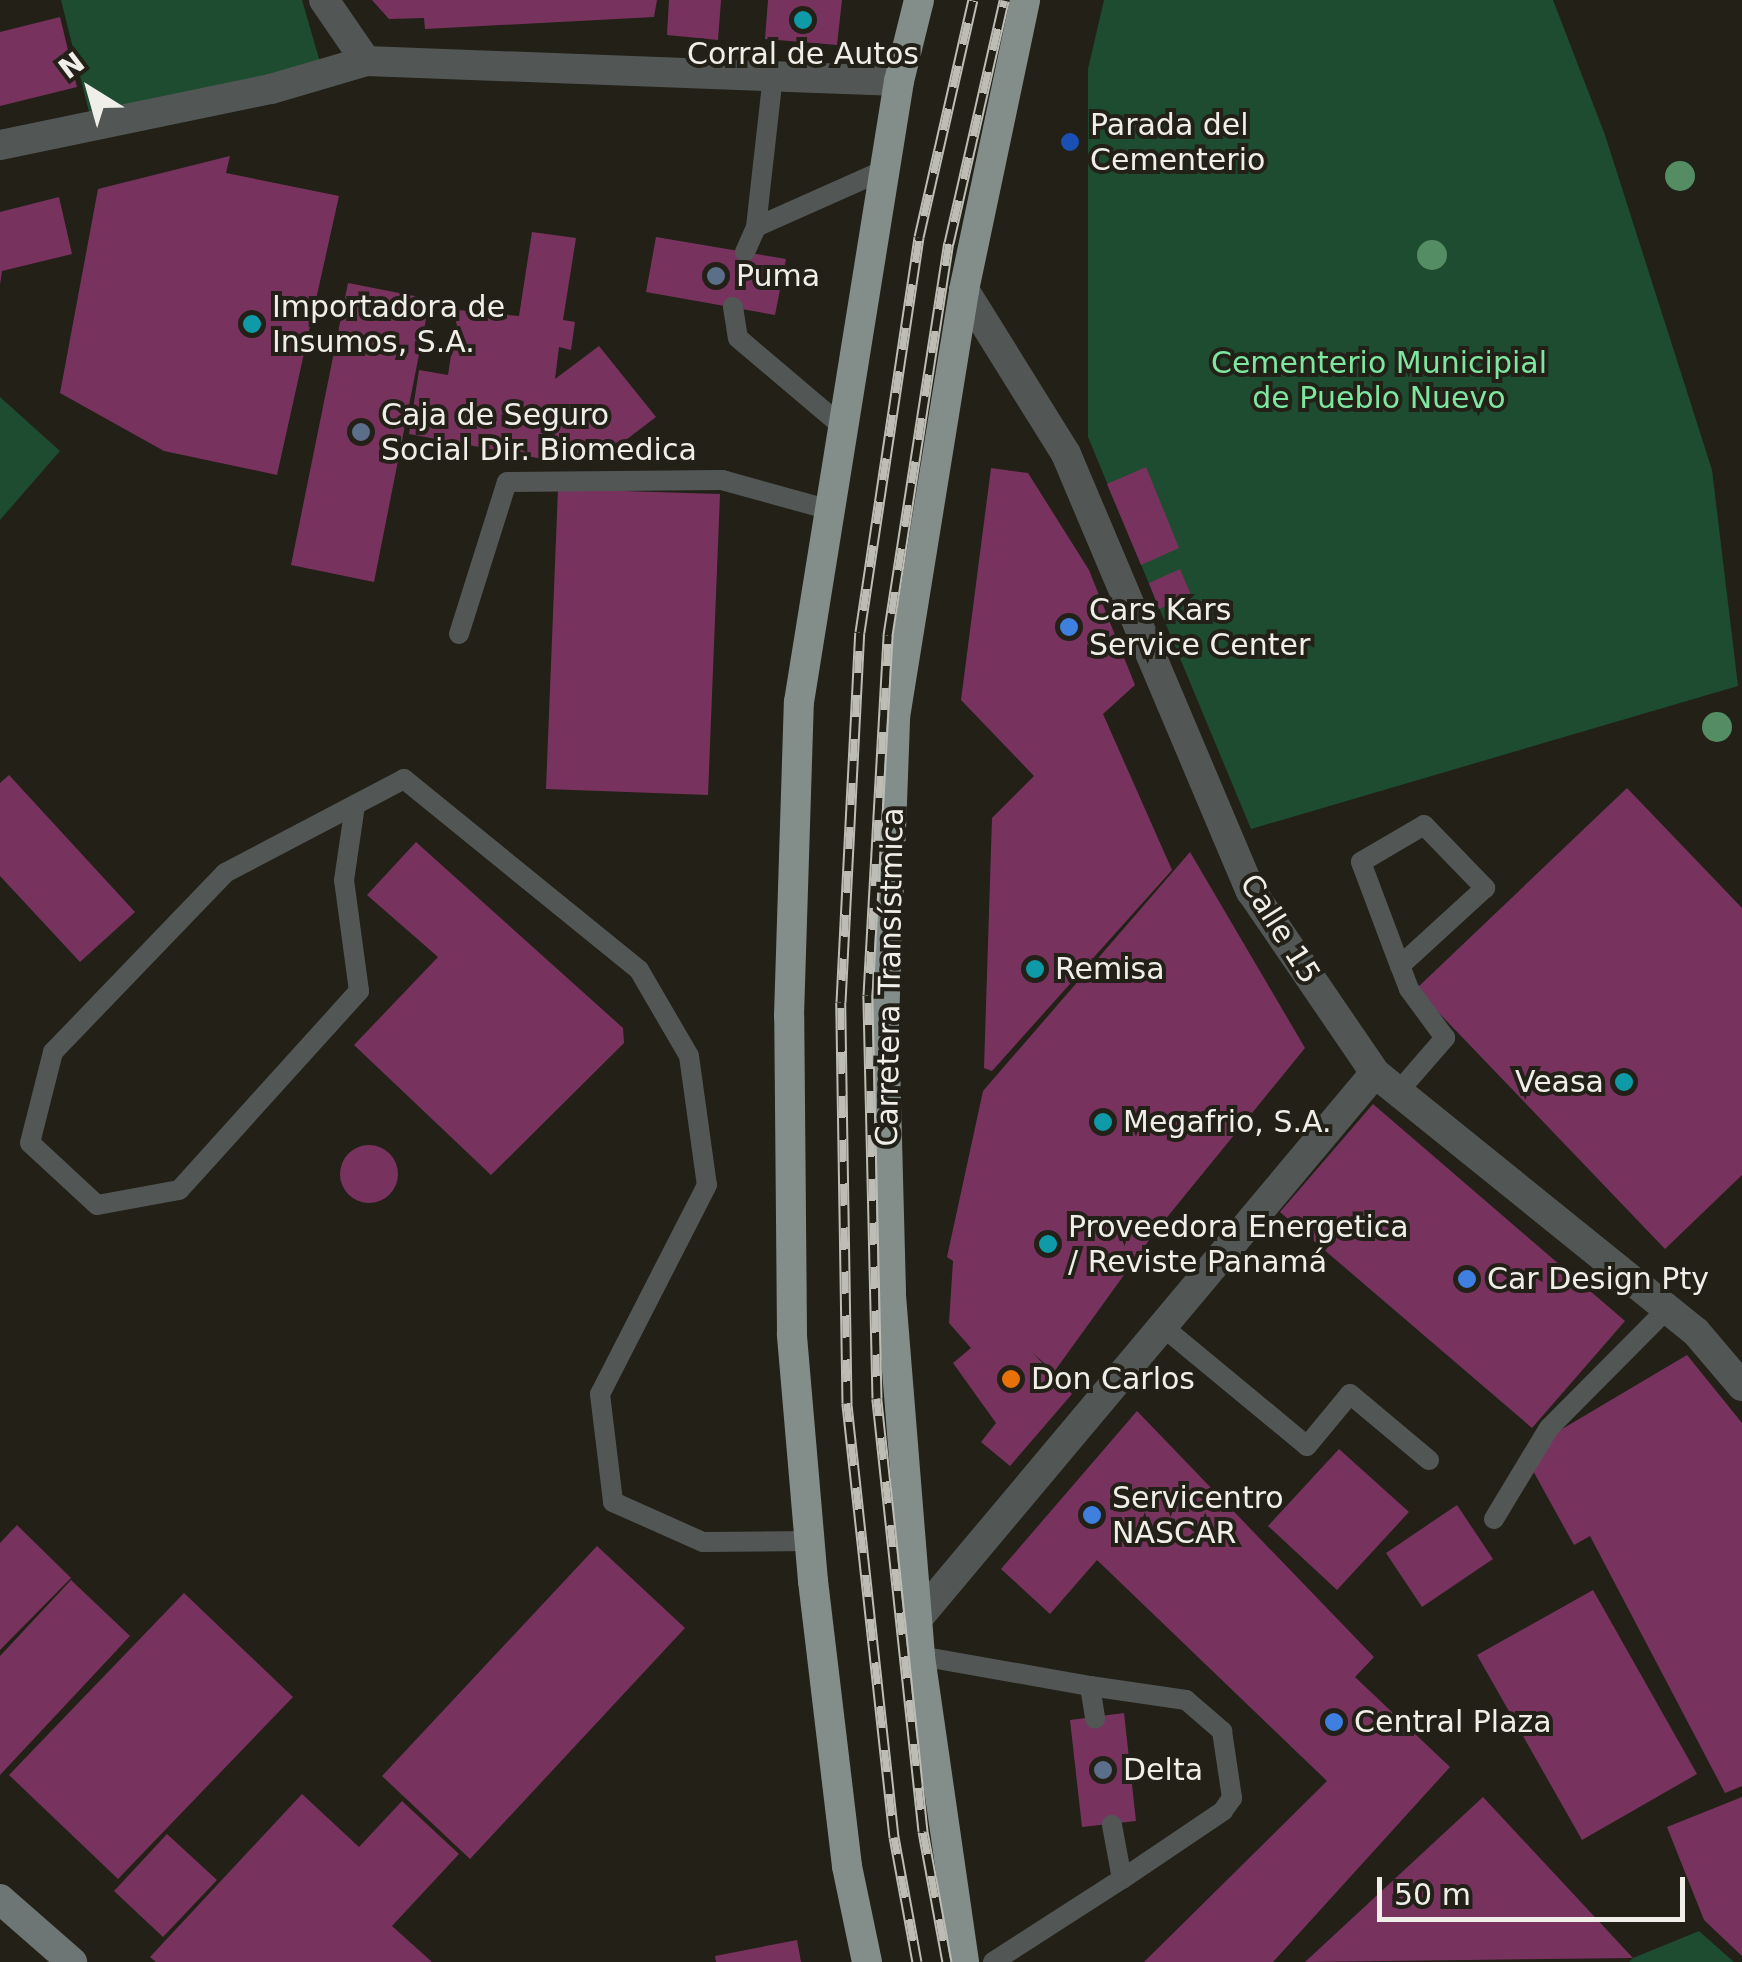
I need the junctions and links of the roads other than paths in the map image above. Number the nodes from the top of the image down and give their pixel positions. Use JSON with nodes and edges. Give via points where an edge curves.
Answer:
{"nodes":[{"id":1,"x":324,"y":0,"type":"edge"},
{"id":2,"x":919,"y":0,"type":"edge"},
{"id":3,"x":1026,"y":0,"type":"edge"},
{"id":4,"x":366,"y":60,"type":"junction"},
{"id":5,"x":773,"y":76,"type":"junction"},
{"id":6,"x":898,"y":81,"type":"junction"},
{"id":7,"x":0,"y":144,"type":"edge"},
{"id":8,"x":884,"y":170,"type":"junction"},
{"id":9,"x":756,"y":227,"type":"junction"},
{"id":10,"x":745,"y":252,"type":"dead end"},
{"id":11,"x":964,"y":290,"type":"junction"},
{"id":12,"x":733,"y":307,"type":"dead end"},
{"id":13,"x":844,"y":428,"type":"junction"},
{"id":14,"x":830,"y":510,"type":"junction"},
{"id":15,"x":459,"y":634,"type":"dead end"},
{"id":16,"x":355,"y":805,"type":"junction"},
{"id":17,"x":1400,"y":966,"type":"junction"},
{"id":18,"x":1386,"y":1082,"type":"junction"},
{"id":19,"x":1666,"y":1308,"type":"junction"},
{"id":20,"x":1162,"y":1326,"type":"junction"},
{"id":21,"x":1742,"y":1386,"type":"edge"},
{"id":22,"x":1429,"y":1460,"type":"dead end"},
{"id":23,"x":1494,"y":1519,"type":"dead end"},
{"id":24,"x":809,"y":1541,"type":"junction"},
{"id":25,"x":918,"y":1618,"type":"junction"},
{"id":26,"x":920,"y":1656,"type":"junction"},
{"id":27,"x":1090,"y":1686,"type":"junction"},
{"id":28,"x":1095,"y":1719,"type":"dead end"},
{"id":29,"x":1112,"y":1825,"type":"dead end"},
{"id":30,"x":1122,"y":1879,"type":"junction"},
{"id":31,"x":0,"y":1899,"type":"edge"},
{"id":32,"x":72,"y":1962,"type":"edge"},
{"id":33,"x":866,"y":1962,"type":"edge"},
{"id":34,"x":964,"y":1962,"type":"edge"},
{"id":35,"x":993,"y":1962,"type":"edge"}],
"edges":[{"from":1,"to":4,"type":"street"},
{"from":2,"to":6,"type":"main road"},
{"from":3,"to":11,"type":"main road","name":"Carretera Transístmica"},
{"from":4,"to":5,"type":"street"},
{"from":4,"to":7,"type":"street","via":[[272,89]]},
{"from":5,"to":6,"type":"street"},
{"from":5,"to":9,"type":"lane"},
{"from":6,"to":8,"type":"main road"},
{"from":8,"to":9,"type":"lane"},
{"from":8,"to":13,"type":"main road"},
{"from":9,"to":10,"type":"lane"},
{"from":11,"to":18,"type":"street","name":"Calle 15","via":[[1066,454],[1251,891]]},
{"from":11,"to":25,"type":"main road","name":"Carretera Transístmica","via":[[895,717],[884,1021],[890,1292]]},
{"from":12,"to":13,"type":"lane","via":[[738,338]]},
{"from":13,"to":14,"type":"main road"},
{"from":14,"to":15,"type":"lane","via":[[722,480],[507,482]]},
{"from":14,"to":24,"type":"main road","via":[[799,702],[789,1016],[792,1334]]},
{"from":16,"to":16,"type":"lane","via":[[225,873],[53,1052],[30,1143],[97,1206],[179,1190],[359,991],[344,880]]},
{"from":16,"to":24,"type":"lane","via":[[404,779],[639,970],[690,1056],[707,1185],[600,1394],[613,1502],[703,1542]]},
{"from":17,"to":17,"type":"lane","via":[[1361,862],[1424,825],[1484,888]]},
{"from":17,"to":18,"type":"lane","via":[[1444,1038]]},
{"from":18,"to":19,"type":"street","name":"Calle 15"},
{"from":18,"to":20,"type":"street"},
{"from":19,"to":21,"type":"street","name":"Calle 15"},
{"from":19,"to":23,"type":"lane","via":[[1549,1428]]},
{"from":20,"to":22,"type":"lane","via":[[1307,1446],[1350,1394]]},
{"from":20,"to":25,"type":"street"},
{"from":24,"to":33,"type":"main road"},
{"from":25,"to":26,"type":"main road","name":"Carretera Transístmica"},
{"from":26,"to":27,"type":"lane"},
{"from":26,"to":34,"type":"main road","name":"Carretera Transístmica"},
{"from":27,"to":28,"type":"lane"},
{"from":27,"to":30,"type":"lane","via":[[1186,1700],[1222,1731],[1232,1798],[1223,1811]]},
{"from":29,"to":30,"type":"lane"},
{"from":30,"to":35,"type":"lane"},
{"from":31,"to":32,"type":"street"}]}
